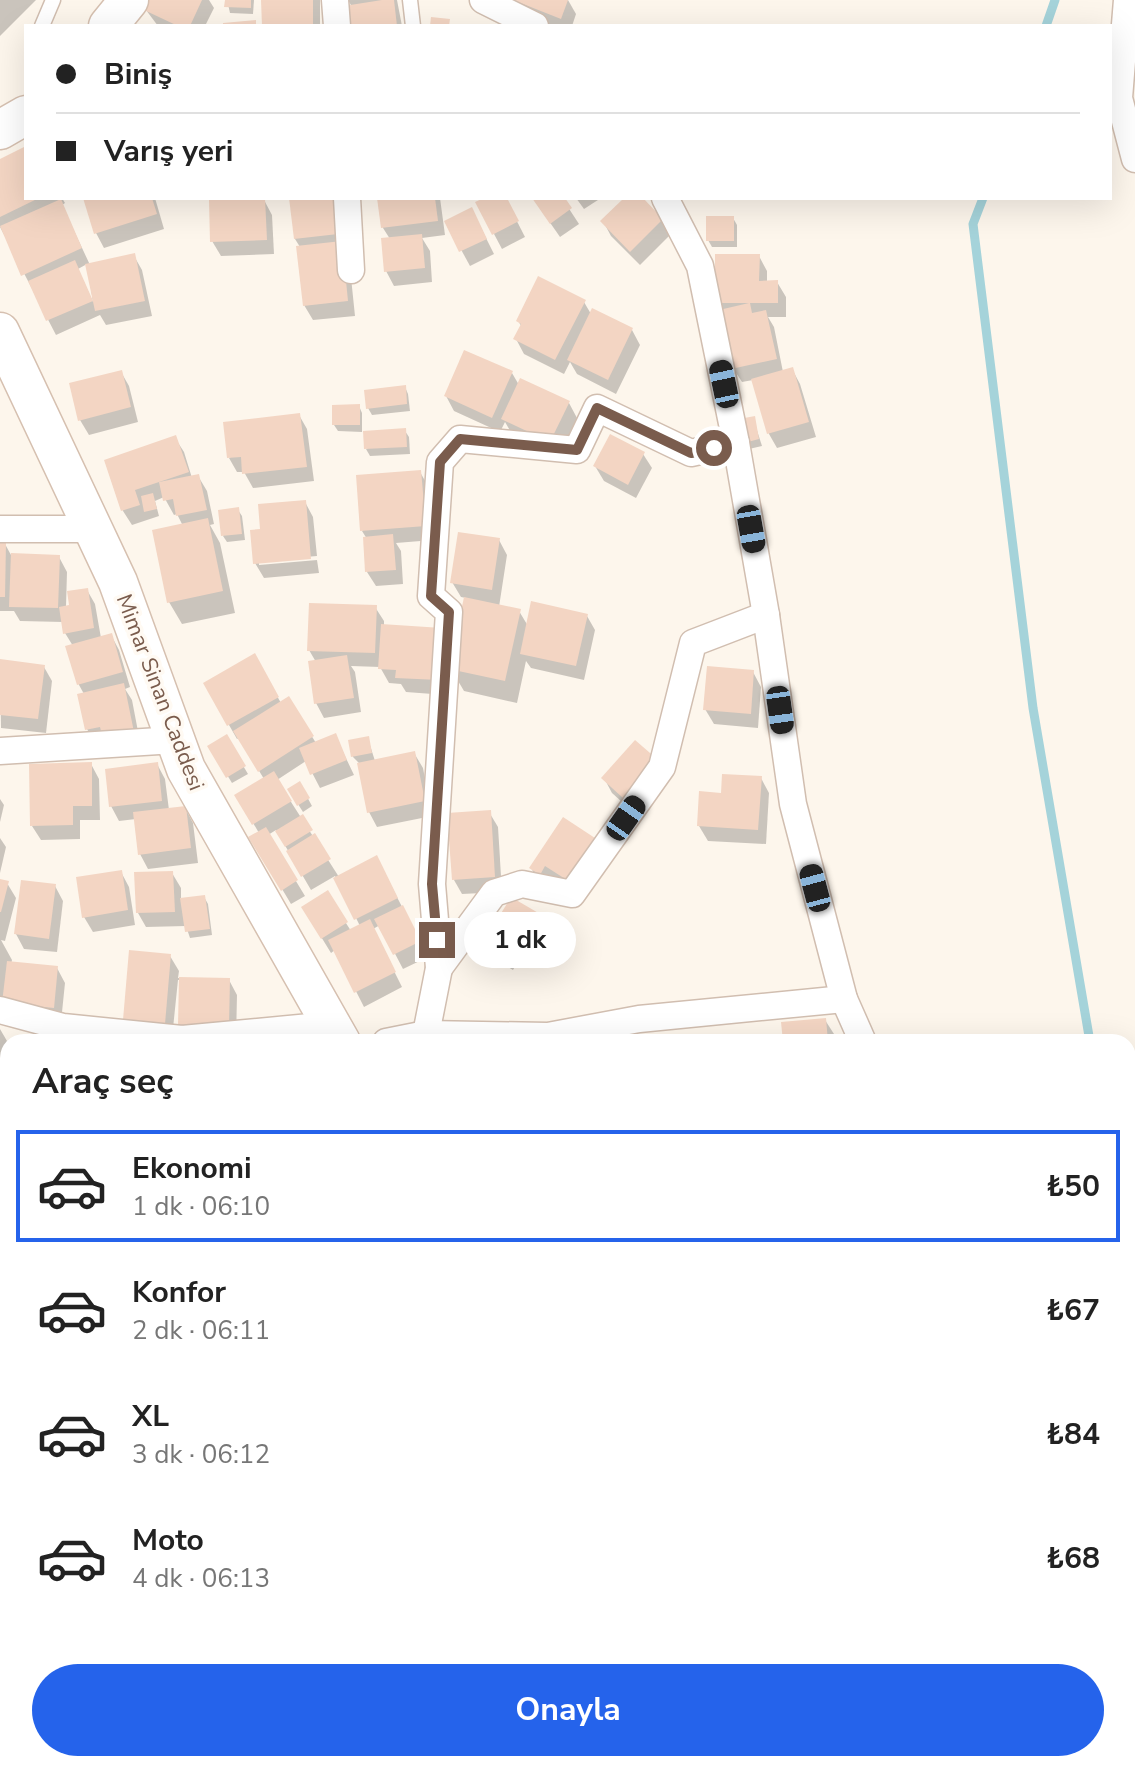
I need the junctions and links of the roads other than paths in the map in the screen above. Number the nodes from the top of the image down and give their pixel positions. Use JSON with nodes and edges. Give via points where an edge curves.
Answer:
{"nodes":[{"id":1,"x":53,"y":0,"type":"edge"},
{"id":2,"x":129,"y":0,"type":"edge"},
{"id":3,"x":335,"y":0,"type":"edge"},
{"id":4,"x":410,"y":0,"type":"edge"},
{"id":5,"x":483,"y":0,"type":"edge"},
{"id":6,"x":1127,"y":0,"type":"edge"},
{"id":7,"x":43,"y":24,"type":"edge"},
{"id":8,"x":110,"y":24,"type":"edge"},
{"id":9,"x":337,"y":24,"type":"edge"},
{"id":10,"x":413,"y":24,"type":"edge"},
{"id":11,"x":531,"y":24,"type":"edge"},
{"id":12,"x":24,"y":116,"type":"edge"},
{"id":13,"x":0,"y":130,"type":"edge"},
{"id":14,"x":1135,"y":159,"type":"edge"},
{"id":15,"x":347,"y":200,"type":"edge"},
{"id":16,"x":666,"y":200,"type":"edge"},
{"id":17,"x":351,"y":270,"type":"dead end"},
{"id":18,"x":0,"y":332,"type":"edge"},
{"id":19,"x":736,"y":443,"type":"junction"},
{"id":20,"x":0,"y":529,"type":"edge"},
{"id":21,"x":93,"y":529,"type":"junction"},
{"id":22,"x":766,"y":615,"type":"junction"},
{"id":23,"x":175,"y":740,"type":"junction"},
{"id":24,"x":0,"y":751,"type":"edge"},
{"id":25,"x":439,"y":968,"type":"junction"},
{"id":26,"x":844,"y":999,"type":"junction"},
{"id":27,"x":0,"y":1010,"type":"edge"},
{"id":28,"x":132,"y":1034,"type":"edge"},
{"id":29,"x":336,"y":1034,"type":"edge"},
{"id":30,"x":426,"y":1034,"type":"edge"},
{"id":31,"x":559,"y":1034,"type":"edge"},
{"id":32,"x":859,"y":1034,"type":"edge"}],
"edges":[{"from":1,"to":7,"type":"lane"},
{"from":2,"to":8,"type":"street"},
{"from":3,"to":9,"type":"street"},
{"from":4,"to":10,"type":"lane"},
{"from":5,"to":11,"type":"street"},
{"from":6,"to":14,"type":"street","via":[[1119,98]]},
{"from":12,"to":13,"type":"street"},
{"from":15,"to":17,"type":"street"},
{"from":16,"to":19,"type":"street","via":[[700,266]]},
{"from":18,"to":21,"type":"street","name":"Mimar Sinan Caddesi"},
{"from":19,"to":22,"type":"street"},
{"from":19,"to":25,"type":"street","via":[[691,453],[597,408],[577,450],[460,439],[440,462],[431,596],[449,612],[432,884]]},
{"from":20,"to":21,"type":"street"},
{"from":21,"to":23,"type":"street","name":"Mimar Sinan Caddesi","via":[[118,582]]},
{"from":22,"to":25,"type":"street","via":[[693,643],[662,767],[572,894],[522,884],[494,893]]},
{"from":22,"to":26,"type":"street","via":[[793,804]]},
{"from":23,"to":24,"type":"street"},
{"from":23,"to":29,"type":"street","name":"Mimar Sinan Caddesi","via":[[186,769]]},
{"from":25,"to":30,"type":"street"},
{"from":26,"to":31,"type":"street","via":[[639,1019]]},
{"from":26,"to":32,"type":"street"},
{"from":27,"to":28,"type":"street","via":[[63,1027]]}]}
